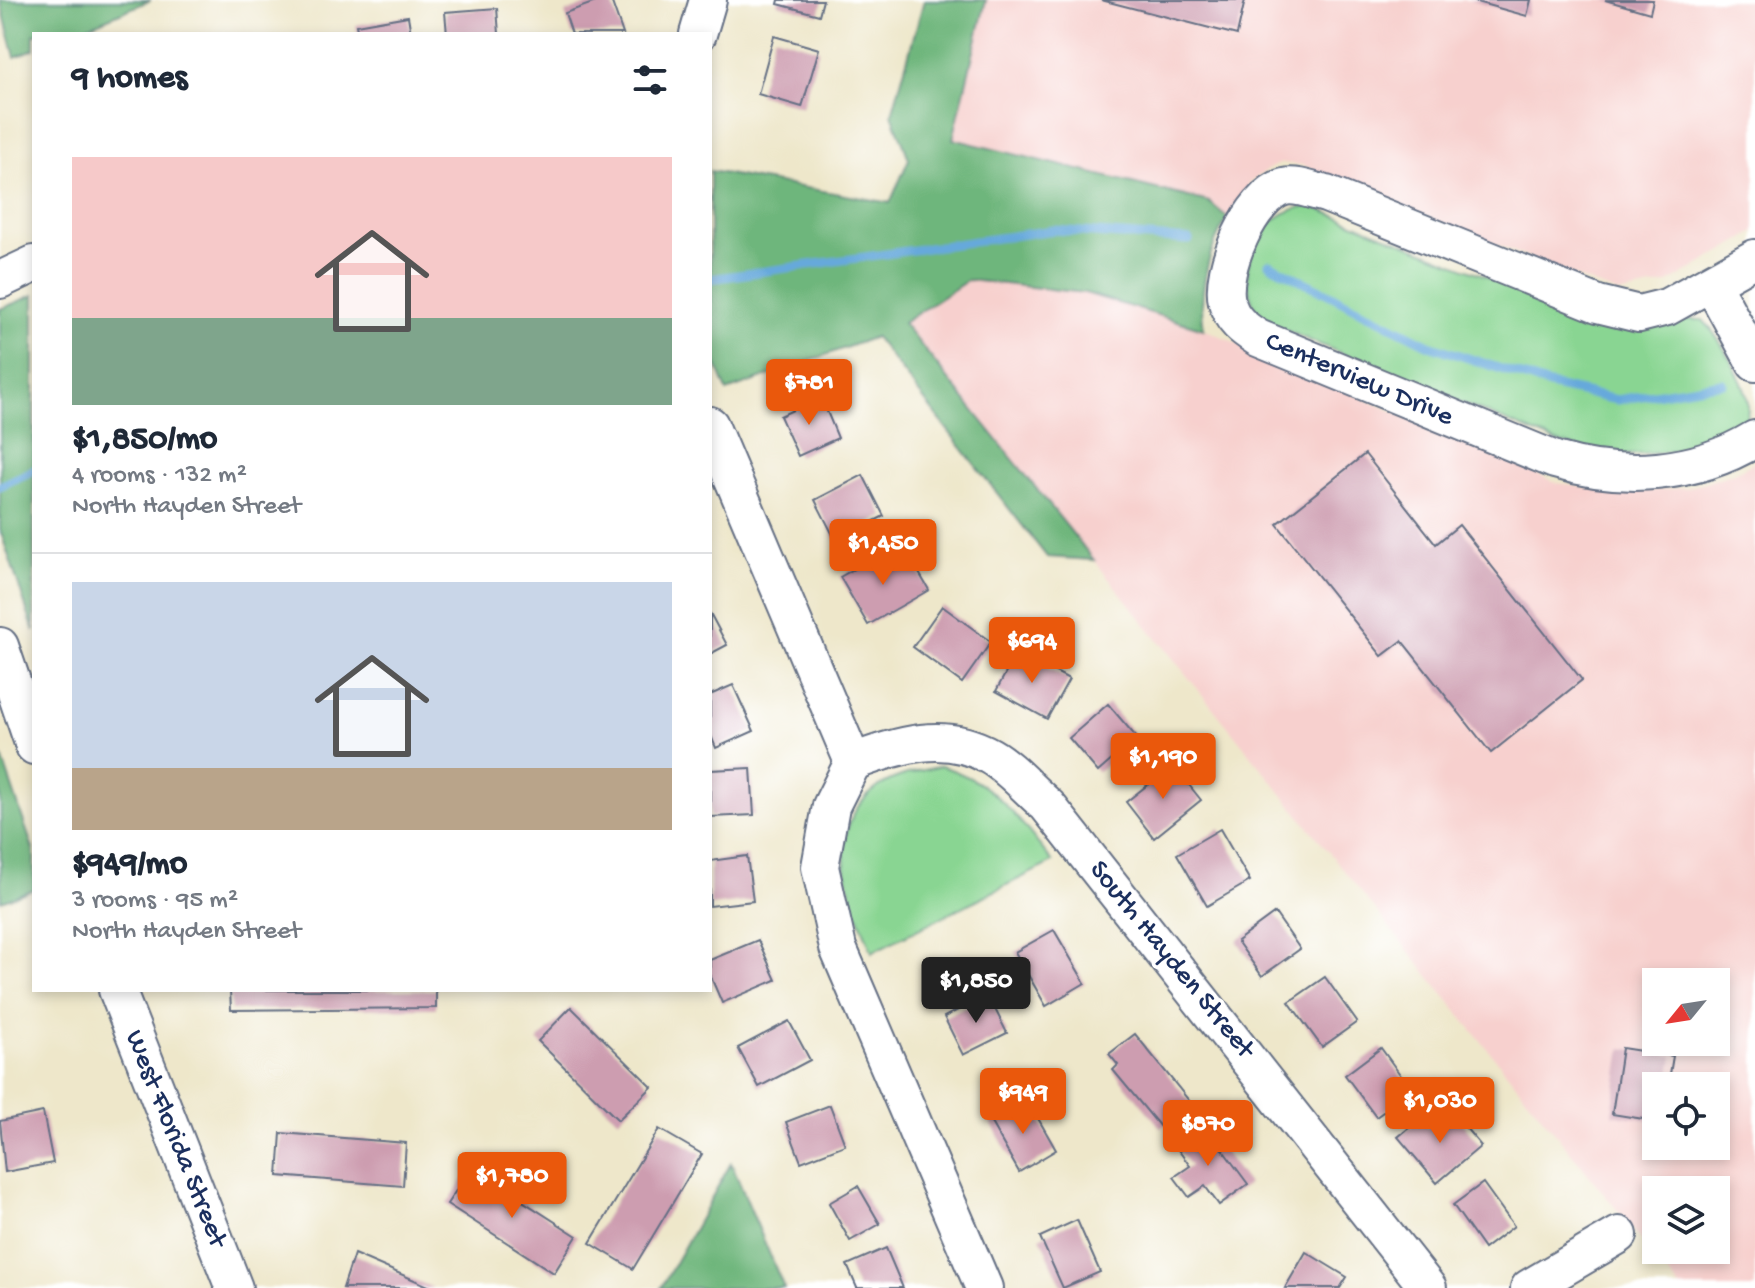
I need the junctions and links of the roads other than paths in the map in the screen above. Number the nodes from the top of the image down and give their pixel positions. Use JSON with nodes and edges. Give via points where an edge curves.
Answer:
{"nodes":[{"id":1,"x":708,"y":0,"type":"edge"},
{"id":2,"x":699,"y":32,"type":"edge"},
{"id":3,"x":1755,"y":258,"type":"edge"},
{"id":4,"x":32,"y":265,"type":"edge"},
{"id":5,"x":0,"y":280,"type":"edge"},
{"id":6,"x":1712,"y":284,"type":"junction"},
{"id":7,"x":1755,"y":363,"type":"edge"},
{"id":8,"x":712,"y":430,"type":"edge"},
{"id":9,"x":1755,"y":439,"type":"edge"},
{"id":10,"x":0,"y":646,"type":"edge"},
{"id":11,"x":32,"y":740,"type":"edge"},
{"id":12,"x":853,"y":762,"type":"junction"},
{"id":13,"x":118,"y":992,"type":"edge"},
{"id":14,"x":1619,"y":1235,"type":"dead end"},
{"id":15,"x":234,"y":1288,"type":"edge"},
{"id":16,"x":984,"y":1288,"type":"edge"},
{"id":17,"x":1428,"y":1288,"type":"edge"},
{"id":18,"x":1529,"y":1288,"type":"edge"}],
"edges":[{"from":1,"to":2,"type":"street"},
{"from":3,"to":6,"type":"street","name":"Centerview Drive"},
{"from":4,"to":5,"type":"street"},
{"from":6,"to":7,"type":"street"},
{"from":6,"to":9,"type":"street","name":"Centerview Drive","via":[[1667,307],[1639,314],[1598,304],[1326,194],[1285,187],[1271,193],[1246,219],[1226,284],[1226,302],[1234,319],[1258,338],[1584,468],[1669,471],[1730,455]]},
{"from":8,"to":12,"type":"street"},
{"from":10,"to":11,"type":"street"},
{"from":12,"to":16,"type":"street","via":[[831,806],[820,867],[838,948]]},
{"from":12,"to":17,"type":"street","name":"South Hayden Street","via":[[901,744],[942,740],[990,756],[1047,805]]},
{"from":13,"to":15,"type":"street","name":"West Florida Street"},
{"from":14,"to":18,"type":"street"}]}
